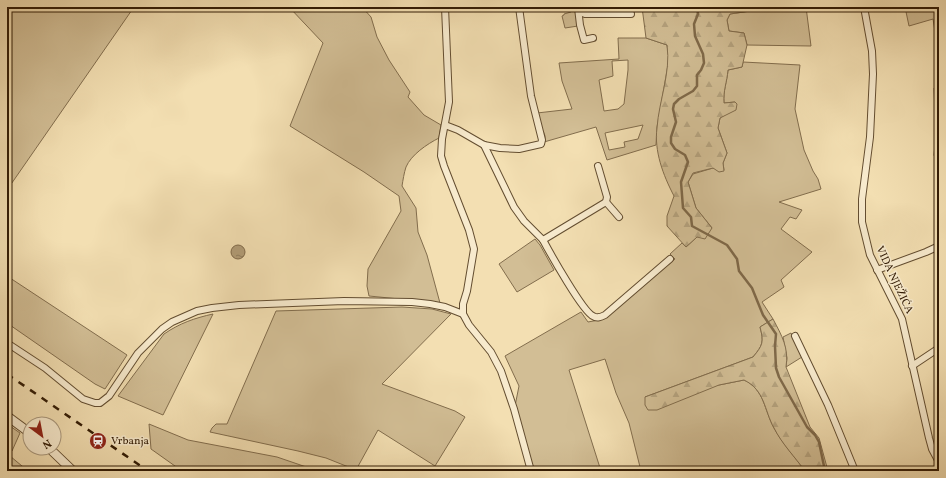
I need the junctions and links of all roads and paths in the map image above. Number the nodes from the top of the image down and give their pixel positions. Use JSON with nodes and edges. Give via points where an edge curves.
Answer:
{"nodes":[{"id":1,"x":444,"y":7,"type":"edge"},
{"id":2,"x":519,"y":7,"type":"edge"},
{"id":3,"x":578,"y":7,"type":"edge"},
{"id":4,"x":864,"y":7,"type":"edge"},
{"id":5,"x":631,"y":14,"type":"dead end"},
{"id":6,"x":593,"y":38,"type":"dead end"},
{"id":7,"x":445,"y":125,"type":"junction"},
{"id":8,"x":484,"y":145,"type":"junction"},
{"id":9,"x":598,"y":166,"type":"dead end"},
{"id":10,"x":606,"y":202,"type":"junction"},
{"id":11,"x":620,"y":217,"type":"dead end"},
{"id":12,"x":543,"y":240,"type":"junction"},
{"id":13,"x":939,"y":246,"type":"edge"},
{"id":14,"x":670,"y":259,"type":"dead end"},
{"id":15,"x":877,"y":270,"type":"junction"},
{"id":16,"x":463,"y":314,"type":"junction"},
{"id":17,"x":795,"y":336,"type":"dead end"},
{"id":18,"x":7,"y":343,"type":"edge"},
{"id":19,"x":939,"y":348,"type":"edge"},
{"id":20,"x":912,"y":366,"type":"junction"},
{"id":21,"x":7,"y":416,"type":"edge"},
{"id":22,"x":22,"y":427,"type":"edge"},
{"id":23,"x":57,"y":456,"type":"edge"},
{"id":24,"x":939,"y":462,"type":"edge"},
{"id":25,"x":74,"y":471,"type":"edge"},
{"id":26,"x":531,"y":471,"type":"edge"},
{"id":27,"x":855,"y":471,"type":"edge"}],
"edges":[{"from":1,"to":7,"type":"street","via":[[449,102]]},
{"from":2,"to":8,"type":"street","via":[[531,96],[542,142],[513,149]]},
{"from":3,"to":5,"type":"street","via":[[584,14]]},
{"from":3,"to":6,"type":"street","via":[[584,40]]},
{"from":4,"to":15,"type":"street","name":"VIDA NJEŽIĆA","via":[[873,74],[870,137],[861,211],[870,256]]},
{"from":7,"to":8,"type":"street"},
{"from":7,"to":16,"type":"street","via":[[442,139],[444,166],[474,249]]},
{"from":8,"to":12,"type":"street","via":[[514,207]]},
{"from":9,"to":10,"type":"street","via":[[607,197]]},
{"from":10,"to":11,"type":"street"},
{"from":10,"to":12,"type":"street"},
{"from":12,"to":14,"type":"street","via":[[586,309],[591,316],[598,318],[605,315]]},
{"from":13,"to":15,"type":"street"},
{"from":15,"to":20,"type":"street","name":"VIDA NJEŽIĆA","via":[[902,319]]},
{"from":16,"to":18,"type":"street","via":[[438,305],[351,301],[239,305],[197,311],[162,329],[138,353],[109,396],[95,404],[83,399],[45,368]]},
{"from":16,"to":26,"type":"street","via":[[491,352],[501,371]]},
{"from":17,"to":27,"type":"street","via":[[828,405]]},
{"from":19,"to":20,"type":"street"},
{"from":20,"to":24,"type":"street","name":"VIDA NJEŽIĆA","via":[[932,449]]},
{"from":21,"to":22,"type":"street"},
{"from":23,"to":25,"type":"street"}]}
